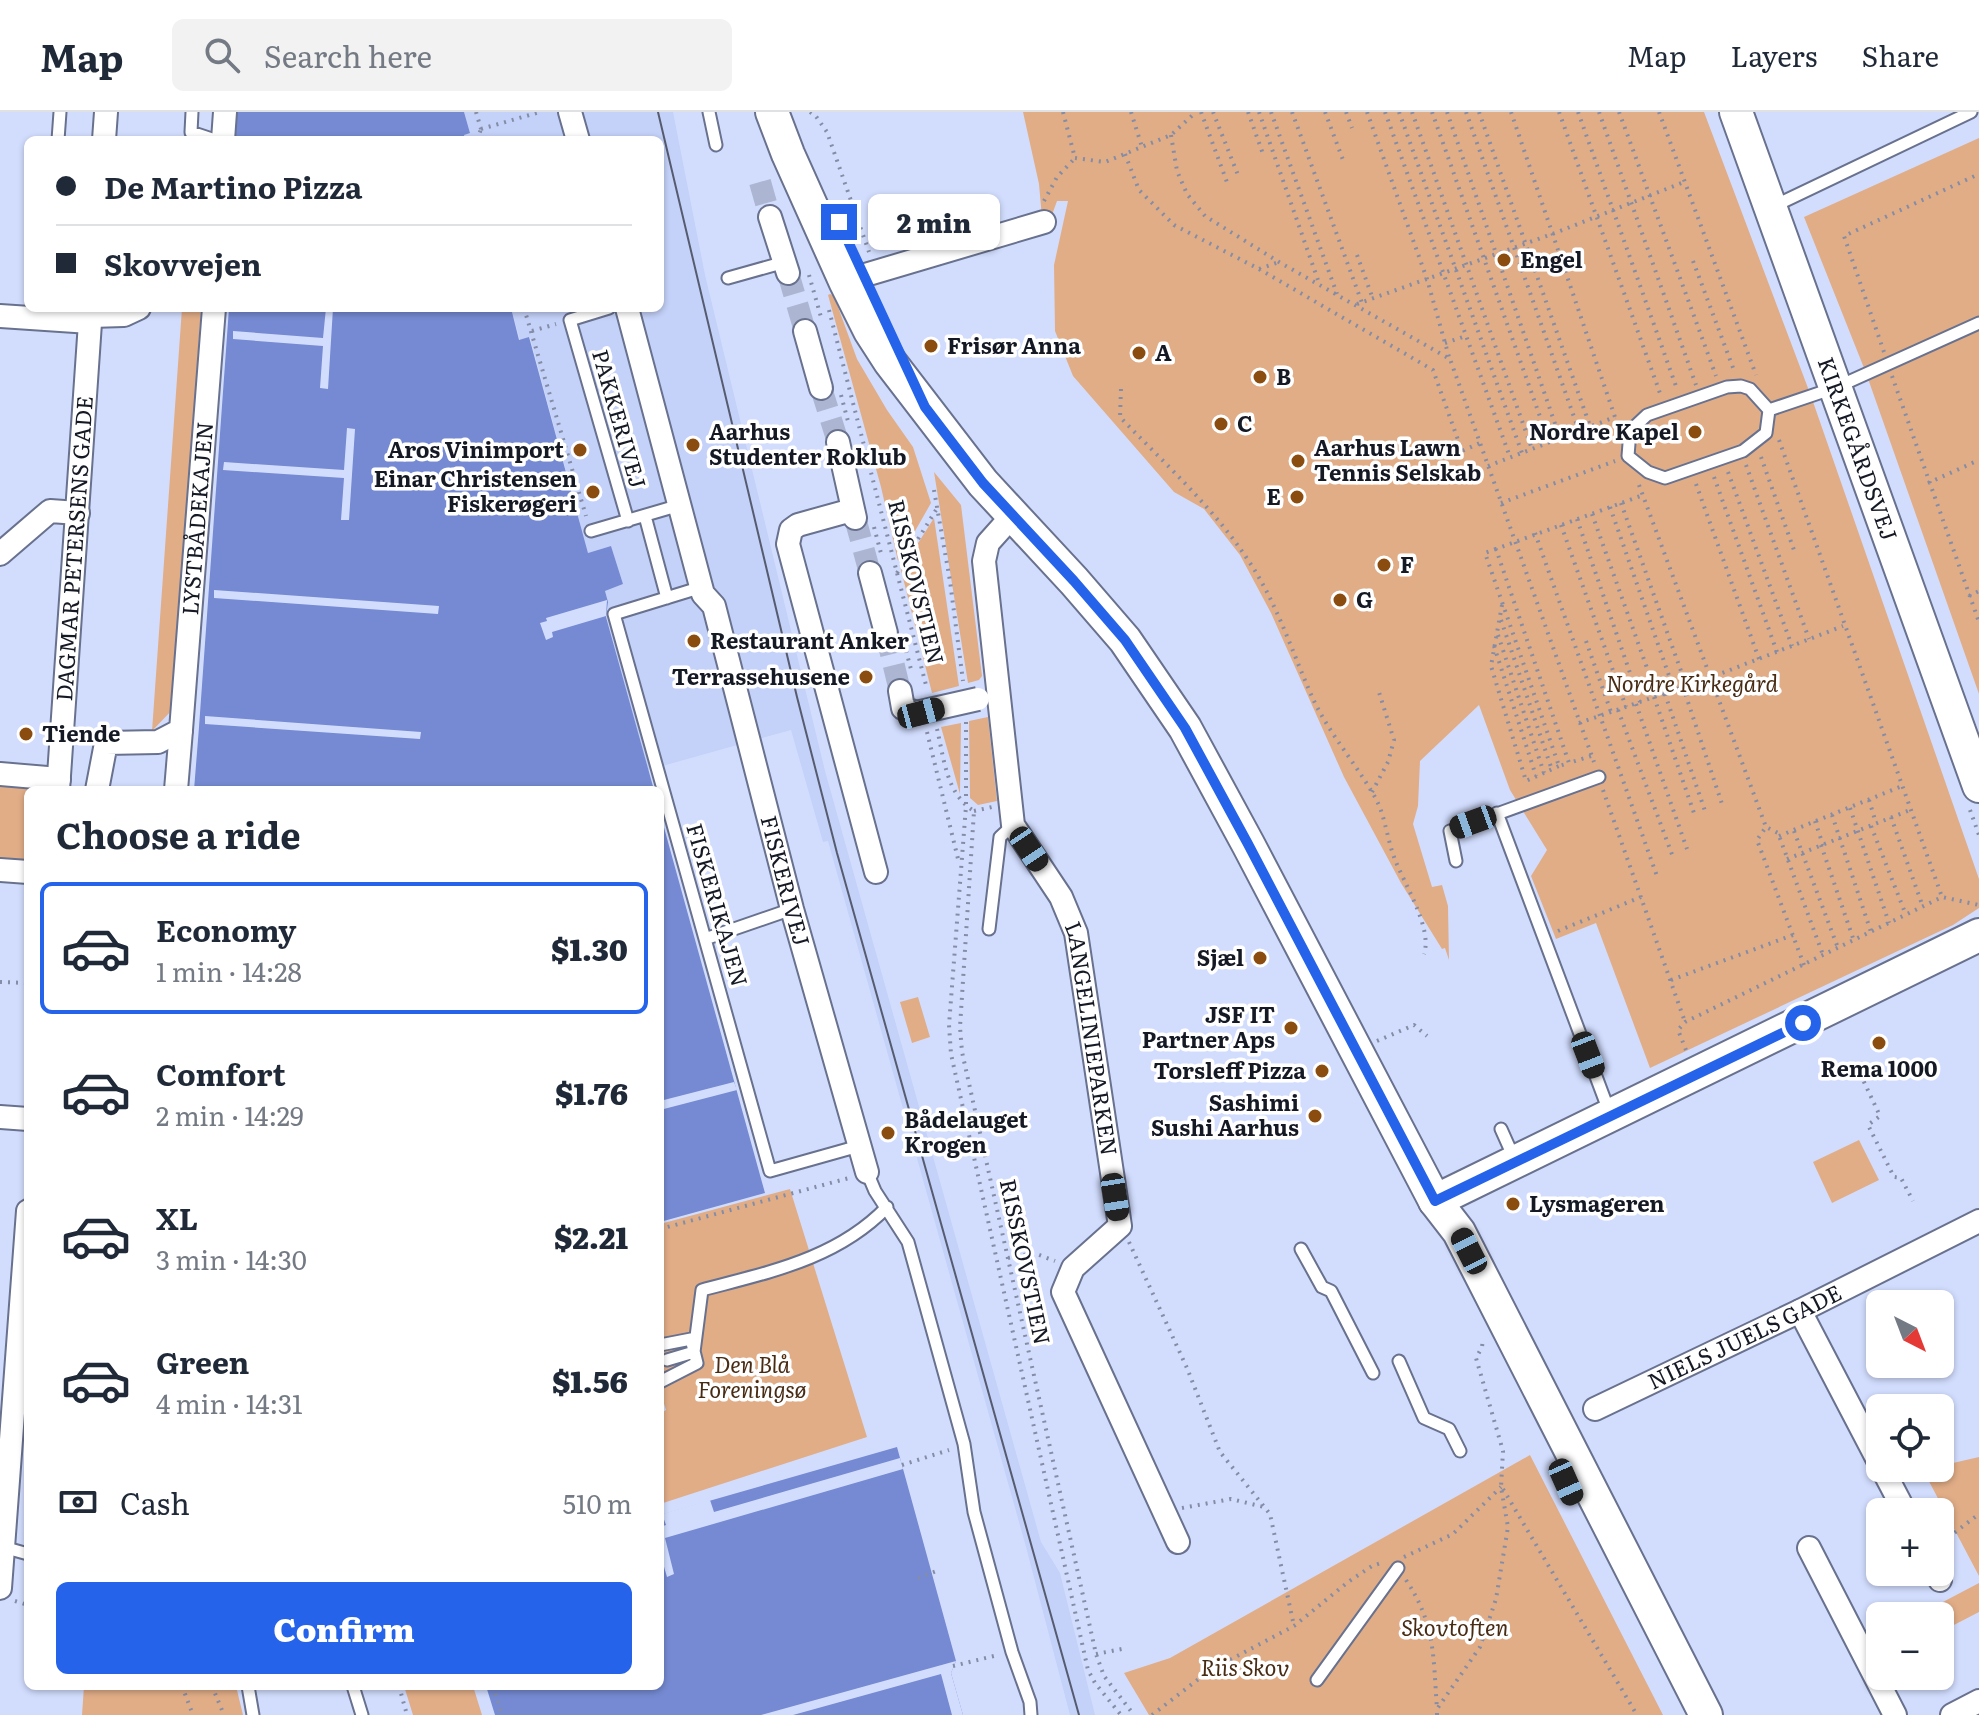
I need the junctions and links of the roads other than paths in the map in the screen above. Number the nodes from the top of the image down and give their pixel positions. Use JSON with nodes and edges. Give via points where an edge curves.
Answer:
{"nodes":[{"id":1,"x":60,"y":112,"type":"edge"},
{"id":2,"x":106,"y":112,"type":"edge"},
{"id":3,"x":192,"y":112,"type":"edge"},
{"id":4,"x":225,"y":112,"type":"edge"},
{"id":5,"x":570,"y":112,"type":"edge"},
{"id":6,"x":709,"y":112,"type":"edge"},
{"id":7,"x":772,"y":112,"type":"edge"},
{"id":8,"x":794,"y":112,"type":"edge"},
{"id":9,"x":1736,"y":112,"type":"edge"},
{"id":10,"x":1971,"y":112,"type":"edge"},
{"id":11,"x":58,"y":136,"type":"edge"},
{"id":12,"x":104,"y":136,"type":"edge"},
{"id":13,"x":203,"y":136,"type":"edge"},
{"id":14,"x":223,"y":136,"type":"edge"},
{"id":15,"x":577,"y":136,"type":"edge"},
{"id":16,"x":716,"y":145,"type":"dead end"},
{"id":17,"x":1771,"y":207,"type":"junction"},
{"id":18,"x":770,"y":217,"type":"tunnel mouth"},
{"id":19,"x":1044,"y":222,"type":"road end"},
{"id":20,"x":786,"y":268,"type":"joint"},
{"id":21,"x":728,"y":278,"type":"dead end"},
{"id":22,"x":852,"y":279,"type":"junction"},
{"id":23,"x":130,"y":312,"type":"edge"},
{"id":24,"x":214,"y":312,"type":"edge"},
{"id":25,"x":596,"y":312,"type":"edge"},
{"id":26,"x":628,"y":312,"type":"edge"},
{"id":27,"x":91,"y":315,"type":"edge"},
{"id":28,"x":0,"y":316,"type":"edge"},
{"id":29,"x":1979,"y":323,"type":"edge"},
{"id":30,"x":805,"y":331,"type":"tunnel mouth"},
{"id":31,"x":1837,"y":387,"type":"junction"},
{"id":32,"x":821,"y":388,"type":"tunnel mouth"},
{"id":33,"x":1769,"y":410,"type":"junction"},
{"id":34,"x":838,"y":442,"type":"tunnel mouth"},
{"id":35,"x":680,"y":505,"type":"junction"},
{"id":36,"x":78,"y":513,"type":"junction"},
{"id":37,"x":1013,"y":515,"type":"junction"},
{"id":38,"x":645,"y":516,"type":"junction"},
{"id":39,"x":628,"y":521,"type":"junction"},
{"id":40,"x":591,"y":531,"type":"road end"},
{"id":41,"x":0,"y":554,"type":"edge"},
{"id":42,"x":870,"y":573,"type":"tunnel mouth"},
{"id":43,"x":702,"y":587,"type":"junction"},
{"id":44,"x":667,"y":598,"type":"junction"},
{"id":45,"x":886,"y":633,"type":"tunnel mouth"},
{"id":46,"x":900,"y":691,"type":"tunnel mouth"},
{"id":47,"x":976,"y":698,"type":"junction"},
{"id":48,"x":181,"y":730,"type":"junction"},
{"id":49,"x":0,"y":774,"type":"edge"},
{"id":50,"x":1599,"y":777,"type":"road end"},
{"id":51,"x":58,"y":784,"type":"edge"},
{"id":52,"x":98,"y":786,"type":"edge"},
{"id":53,"x":176,"y":786,"type":"edge"},
{"id":54,"x":662,"y":786,"type":"edge"},
{"id":55,"x":1979,"y":786,"type":"edge"},
{"id":56,"x":664,"y":793,"type":"edge"},
{"id":57,"x":1497,"y":813,"type":"junction"},
{"id":58,"x":1013,"y":825,"type":"junction"},
{"id":59,"x":1456,"y":861,"type":"dead end"},
{"id":60,"x":0,"y":870,"type":"edge"},
{"id":61,"x":24,"y":872,"type":"edge"},
{"id":62,"x":876,"y":872,"type":"dead end"},
{"id":63,"x":792,"y":909,"type":"junction"},
{"id":64,"x":989,"y":929,"type":"dead end"},
{"id":65,"x":1979,"y":935,"type":"edge"},
{"id":66,"x":705,"y":939,"type":"junction"},
{"id":67,"x":1611,"y":1115,"type":"junction"},
{"id":68,"x":0,"y":1117,"type":"edge"},
{"id":69,"x":24,"y":1119,"type":"edge"},
{"id":70,"x":1501,"y":1129,"type":"dead end"},
{"id":71,"x":859,"y":1146,"type":"junction"},
{"id":72,"x":1516,"y":1161,"type":"junction"},
{"id":73,"x":867,"y":1173,"type":"joint"},
{"id":74,"x":1435,"y":1201,"type":"junction"},
{"id":75,"x":887,"y":1207,"type":"junction"},
{"id":76,"x":1977,"y":1226,"type":"edge"},
{"id":77,"x":1301,"y":1249,"type":"dead end"},
{"id":78,"x":1800,"y":1311,"type":"junction"},
{"id":79,"x":24,"y":1325,"type":"edge"},
{"id":80,"x":664,"y":1344,"type":"edge"},
{"id":81,"x":694,"y":1352,"type":"junction"},
{"id":82,"x":667,"y":1360,"type":"dead end"},
{"id":83,"x":1399,"y":1361,"type":"dead end"},
{"id":84,"x":1373,"y":1373,"type":"dead end"},
{"id":85,"x":664,"y":1380,"type":"edge"},
{"id":86,"x":1595,"y":1409,"type":"dead end"},
{"id":87,"x":1866,"y":1437,"type":"edge"},
{"id":88,"x":1460,"y":1451,"type":"dead end"},
{"id":89,"x":1178,"y":1542,"type":"dead end"},
{"id":90,"x":2,"y":1547,"type":"edge"},
{"id":91,"x":1809,"y":1548,"type":"dead end"},
{"id":92,"x":24,"y":1553,"type":"edge"},
{"id":93,"x":1398,"y":1568,"type":"road end"},
{"id":94,"x":0,"y":1588,"type":"edge"},
{"id":95,"x":1317,"y":1680,"type":"dead end"},
{"id":96,"x":249,"y":1690,"type":"edge"},
{"id":97,"x":354,"y":1690,"type":"edge"},
{"id":98,"x":1979,"y":1701,"type":"edge"},
{"id":99,"x":253,"y":1715,"type":"edge"},
{"id":100,"x":362,"y":1715,"type":"edge"},
{"id":101,"x":1031,"y":1715,"type":"edge"},
{"id":102,"x":1683,"y":1715,"type":"edge"},
{"id":103,"x":1706,"y":1715,"type":"edge"},
{"id":104,"x":1895,"y":1715,"type":"edge"},
{"id":105,"x":1952,"y":1715,"type":"edge"}],
"edges":[{"from":1,"to":11,"type":"lane"},
{"from":2,"to":12,"type":"street"},
{"from":3,"to":13,"type":"lane","via":[[191,132]]},
{"from":4,"to":14,"type":"street"},
{"from":5,"to":15,"type":"street"},
{"from":6,"to":16,"type":"lane"},
{"from":7,"to":22,"type":"street"},
{"from":8,"to":22,"type":"street"},
{"from":9,"to":17,"type":"street","name":"KIRKEGÅRDSVEJ"},
{"from":10,"to":17,"type":"lane"},
{"from":17,"to":31,"type":"street","name":"KIRKEGÅRDSVEJ"},
{"from":18,"to":20,"type":"street"},
{"from":19,"to":22,"type":"street"},
{"from":20,"to":21,"type":"lane"},
{"from":22,"to":37,"type":"street","via":[[925,407]]},
{"from":23,"to":27,"type":"street"},
{"from":24,"to":48,"type":"street","name":"LYSTBÅDEKAJEN"},
{"from":25,"to":39,"type":"lane","name":"PAKKERIVEJ","via":[[570,320]]},
{"from":26,"to":35,"type":"street","name":"FISKERIVEJ"},
{"from":27,"to":28,"type":"street"},
{"from":27,"to":36,"type":"street","name":"DAGMAR PETERSENS GADE"},
{"from":29,"to":31,"type":"lane"},
{"from":30,"to":32,"type":"street"},
{"from":31,"to":33,"type":"lane"},
{"from":31,"to":55,"type":"street","name":"KIRKEGÅRDSVEJ"},
{"from":33,"to":33,"type":"lane","via":[[1766,433],[1741,452],[1665,478],[1628,456],[1630,431],[1647,415],[1721,389],[1750,389]]},
{"from":34,"to":62,"type":"street","via":[[854,514],[798,525],[788,544]]},
{"from":35,"to":38,"type":"lane","name":"PAKKERIVEJ"},
{"from":35,"to":43,"type":"street","name":"FISKERIVEJ"},
{"from":36,"to":41,"type":"street","via":[[50,511]]},
{"from":36,"to":51,"type":"street","name":"DAGMAR PETERSENS GADE"},
{"from":37,"to":47,"type":"street","name":"LANGELINIEPARKEN","via":[[988,543],[984,561]]},
{"from":37,"to":74,"type":"street","via":[[1125,640],[1185,728]]},
{"from":38,"to":39,"type":"lane"},
{"from":38,"to":44,"type":"lane"},
{"from":39,"to":40,"type":"lane"},
{"from":42,"to":45,"type":"street"},
{"from":43,"to":44,"type":"lane","name":"FISKERIKAJEN"},
{"from":43,"to":63,"type":"street","name":"FISKERIVEJ","via":[[714,606]]},
{"from":44,"to":54,"type":"lane","name":"FISKERIKAJEN","via":[[614,614]]},
{"from":46,"to":47,"type":"street","bridge":true,"via":[[903,708],[925,716]]},
{"from":47,"to":58,"type":"street","name":"LANGELINIEPARKEN"},
{"from":48,"to":52,"type":"street","via":[[158,742],[106,743]]},
{"from":48,"to":53,"type":"street","name":"LYSTBÅDEKAJEN"},
{"from":49,"to":51,"type":"street"},
{"from":50,"to":57,"type":"lane"},
{"from":56,"to":66,"type":"lane","name":"FISKERIKAJEN"},
{"from":57,"to":59,"type":"lane","via":[[1450,831]]},
{"from":57,"to":67,"type":"lane"},
{"from":58,"to":64,"type":"lane","via":[[1000,837]]},
{"from":58,"to":89,"type":"street","name":"LANGELINIEPARKEN","via":[[1061,897],[1076,933],[1120,1226],[1073,1268],[1063,1292]]},
{"from":60,"to":61,"type":"street"},
{"from":63,"to":66,"type":"lane"},
{"from":63,"to":71,"type":"street","name":"FISKERIVEJ"},
{"from":65,"to":67,"type":"street"},
{"from":66,"to":71,"type":"lane","name":"FISKERIKAJEN","via":[[770,1171]]},
{"from":67,"to":72,"type":"street"},
{"from":68,"to":69,"type":"street"},
{"from":70,"to":72,"type":"lane"},
{"from":71,"to":73,"type":"street","name":"FISKERIVEJ"},
{"from":72,"to":74,"type":"street"},
{"from":73,"to":75,"type":"lane","name":"FISKERIVEJ"},
{"from":74,"to":102,"type":"street","via":[[1443,1240]]},
{"from":74,"to":103,"type":"street","via":[[1459,1232]]},
{"from":75,"to":81,"type":"lane","via":[[870,1225],[827,1252],[702,1290]]},
{"from":75,"to":101,"type":"lane","name":"FISKERIVEJ","via":[[908,1242],[964,1444],[974,1512]]},
{"from":76,"to":78,"type":"street","name":"NIELS JUELS GADE"},
{"from":77,"to":84,"type":"lane","via":[[1322,1287],[1331,1291]]},
{"from":78,"to":86,"type":"street","name":"NIELS JUELS GADE"},
{"from":78,"to":87,"type":"street"},
{"from":79,"to":90,"type":"street"},
{"from":80,"to":81,"type":"lane","via":[[691,1339]]},
{"from":81,"to":82,"type":"lane"},
{"from":81,"to":85,"type":"lane","via":[[697,1363]]},
{"from":83,"to":88,"type":"lane","via":[[1424,1418],[1449,1429]]},
{"from":90,"to":92,"type":"lane"},
{"from":90,"to":94,"type":"street"},
{"from":91,"to":104,"type":"street"},
{"from":93,"to":95,"type":"lane"},
{"from":96,"to":99,"type":"lane"},
{"from":97,"to":100,"type":"lane"},
{"from":98,"to":105,"type":"street"}]}
